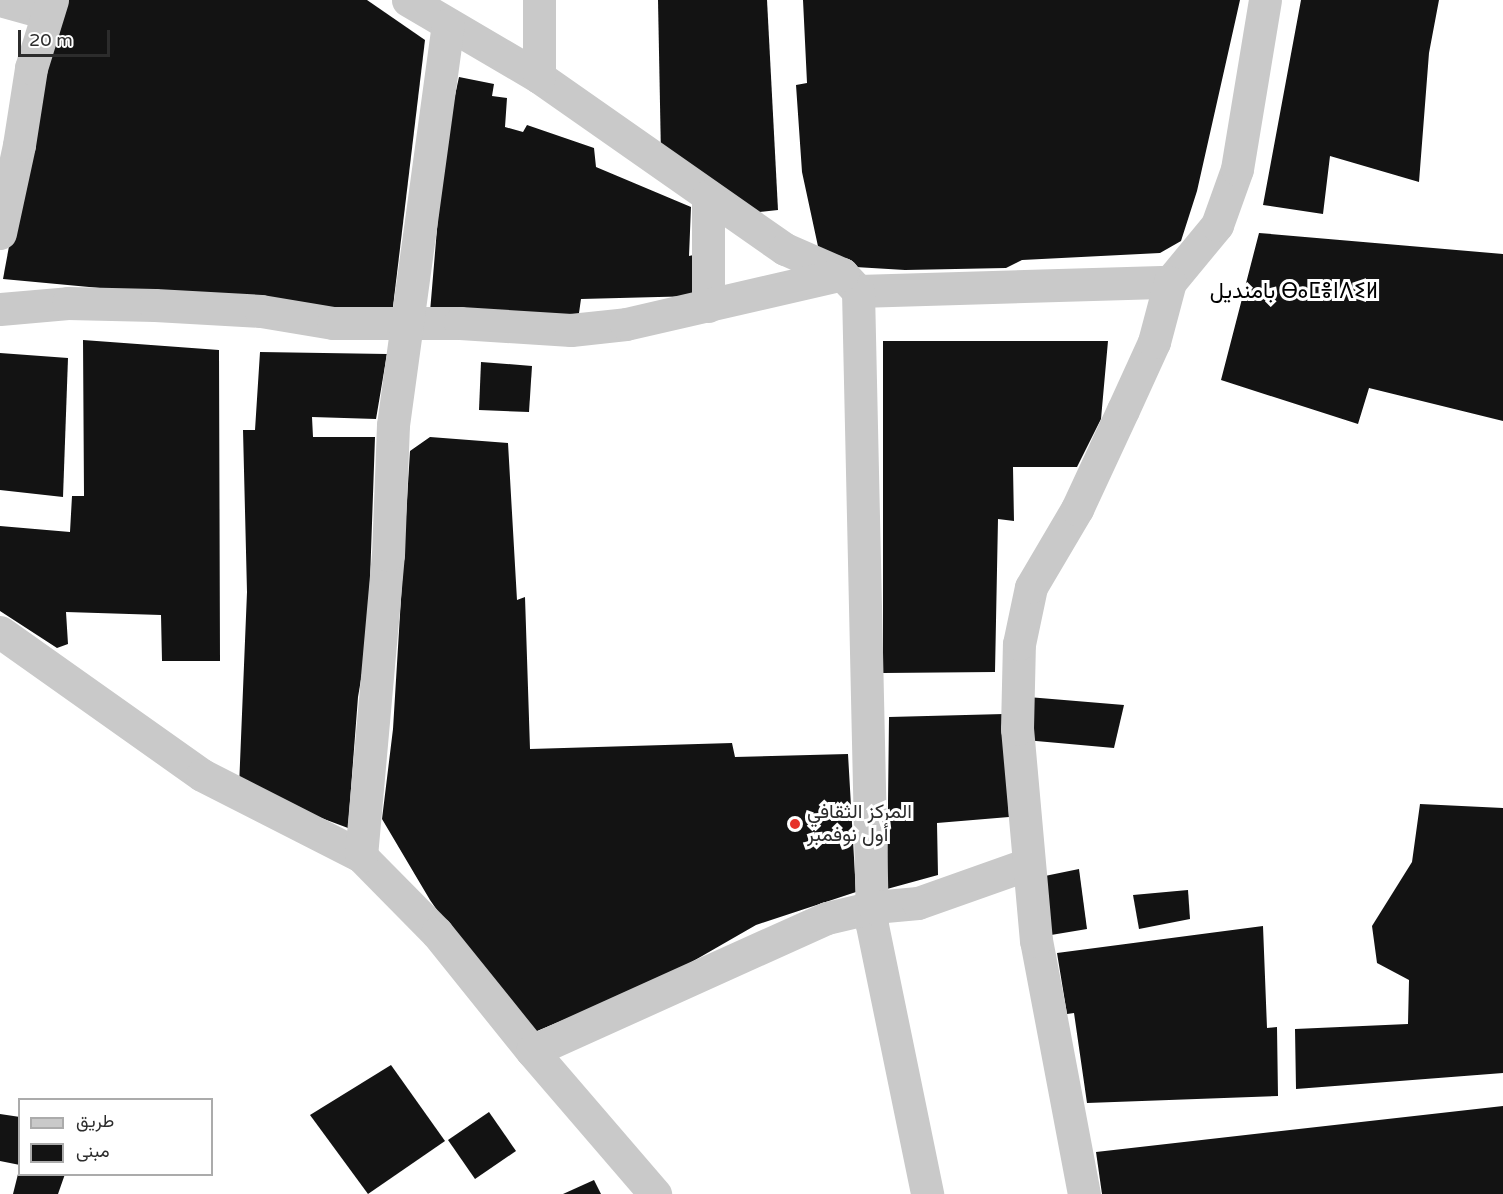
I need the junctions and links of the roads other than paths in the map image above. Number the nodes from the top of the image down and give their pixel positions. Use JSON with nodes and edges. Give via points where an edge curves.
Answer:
{"nodes":[{"id":1,"x":0,"y":0,"type":"edge"},
{"id":2,"x":408,"y":0,"type":"edge"},
{"id":3,"x":539,"y":0,"type":"edge"},
{"id":4,"x":1265,"y":0,"type":"edge"},
{"id":5,"x":50,"y":7,"type":"edge"},
{"id":6,"x":448,"y":25,"type":"junction"},
{"id":7,"x":538,"y":77,"type":"junction"},
{"id":8,"x":708,"y":196,"type":"junction"},
{"id":9,"x":0,"y":233,"type":"edge"},
{"id":10,"x":1170,"y":282,"type":"junction"},
{"id":11,"x":850,"y":283,"type":"junction"},
{"id":12,"x":708,"y":306,"type":"junction"},
{"id":13,"x":0,"y":309,"type":"edge"},
{"id":14,"x":409,"y":325,"type":"junction"},
{"id":15,"x":0,"y":632,"type":"edge"},
{"id":16,"x":361,"y":856,"type":"junction"},
{"id":17,"x":1028,"y":864,"type":"junction"},
{"id":18,"x":874,"y":907,"type":"junction"},
{"id":19,"x":532,"y":1051,"type":"junction"},
{"id":20,"x":656,"y":1194,"type":"edge"},
{"id":21,"x":927,"y":1194,"type":"edge"},
{"id":22,"x":1084,"y":1194,"type":"edge"}],
"edges":[{"from":1,"to":5,"type":"street"},
{"from":2,"to":6,"type":"street"},
{"from":3,"to":7,"type":"street"},
{"from":4,"to":10,"type":"street","via":[[1237,169],[1217,225]]},
{"from":5,"to":9,"type":"street","via":[[31,69],[20,145]]},
{"from":6,"to":7,"type":"street"},
{"from":6,"to":14,"type":"street"},
{"from":7,"to":8,"type":"street"},
{"from":8,"to":11,"type":"street","via":[[785,249]]},
{"from":8,"to":12,"type":"street"},
{"from":10,"to":11,"type":"street"},
{"from":10,"to":17,"type":"street","via":[[1154,342],[1119,420],[1077,509],[1031,587],[1019,644],[1017,729]]},
{"from":11,"to":12,"type":"street"},
{"from":11,"to":18,"type":"street"},
{"from":12,"to":14,"type":"street","via":[[626,324],[571,330],[460,323]]},
{"from":13,"to":14,"type":"street","via":[[68,303],[155,304],[261,311],[333,323]]},
{"from":14,"to":16,"type":"street","via":[[393,424],[388,555]]},
{"from":15,"to":16,"type":"street","via":[[202,774]]},
{"from":16,"to":19,"type":"street","via":[[437,933]]},
{"from":17,"to":18,"type":"street","via":[[918,903]]},
{"from":17,"to":22,"type":"street","via":[[1036,941]]},
{"from":18,"to":19,"type":"street","via":[[827,918]]},
{"from":18,"to":21,"type":"street","via":[[872,925]]},
{"from":19,"to":20,"type":"street"}]}
